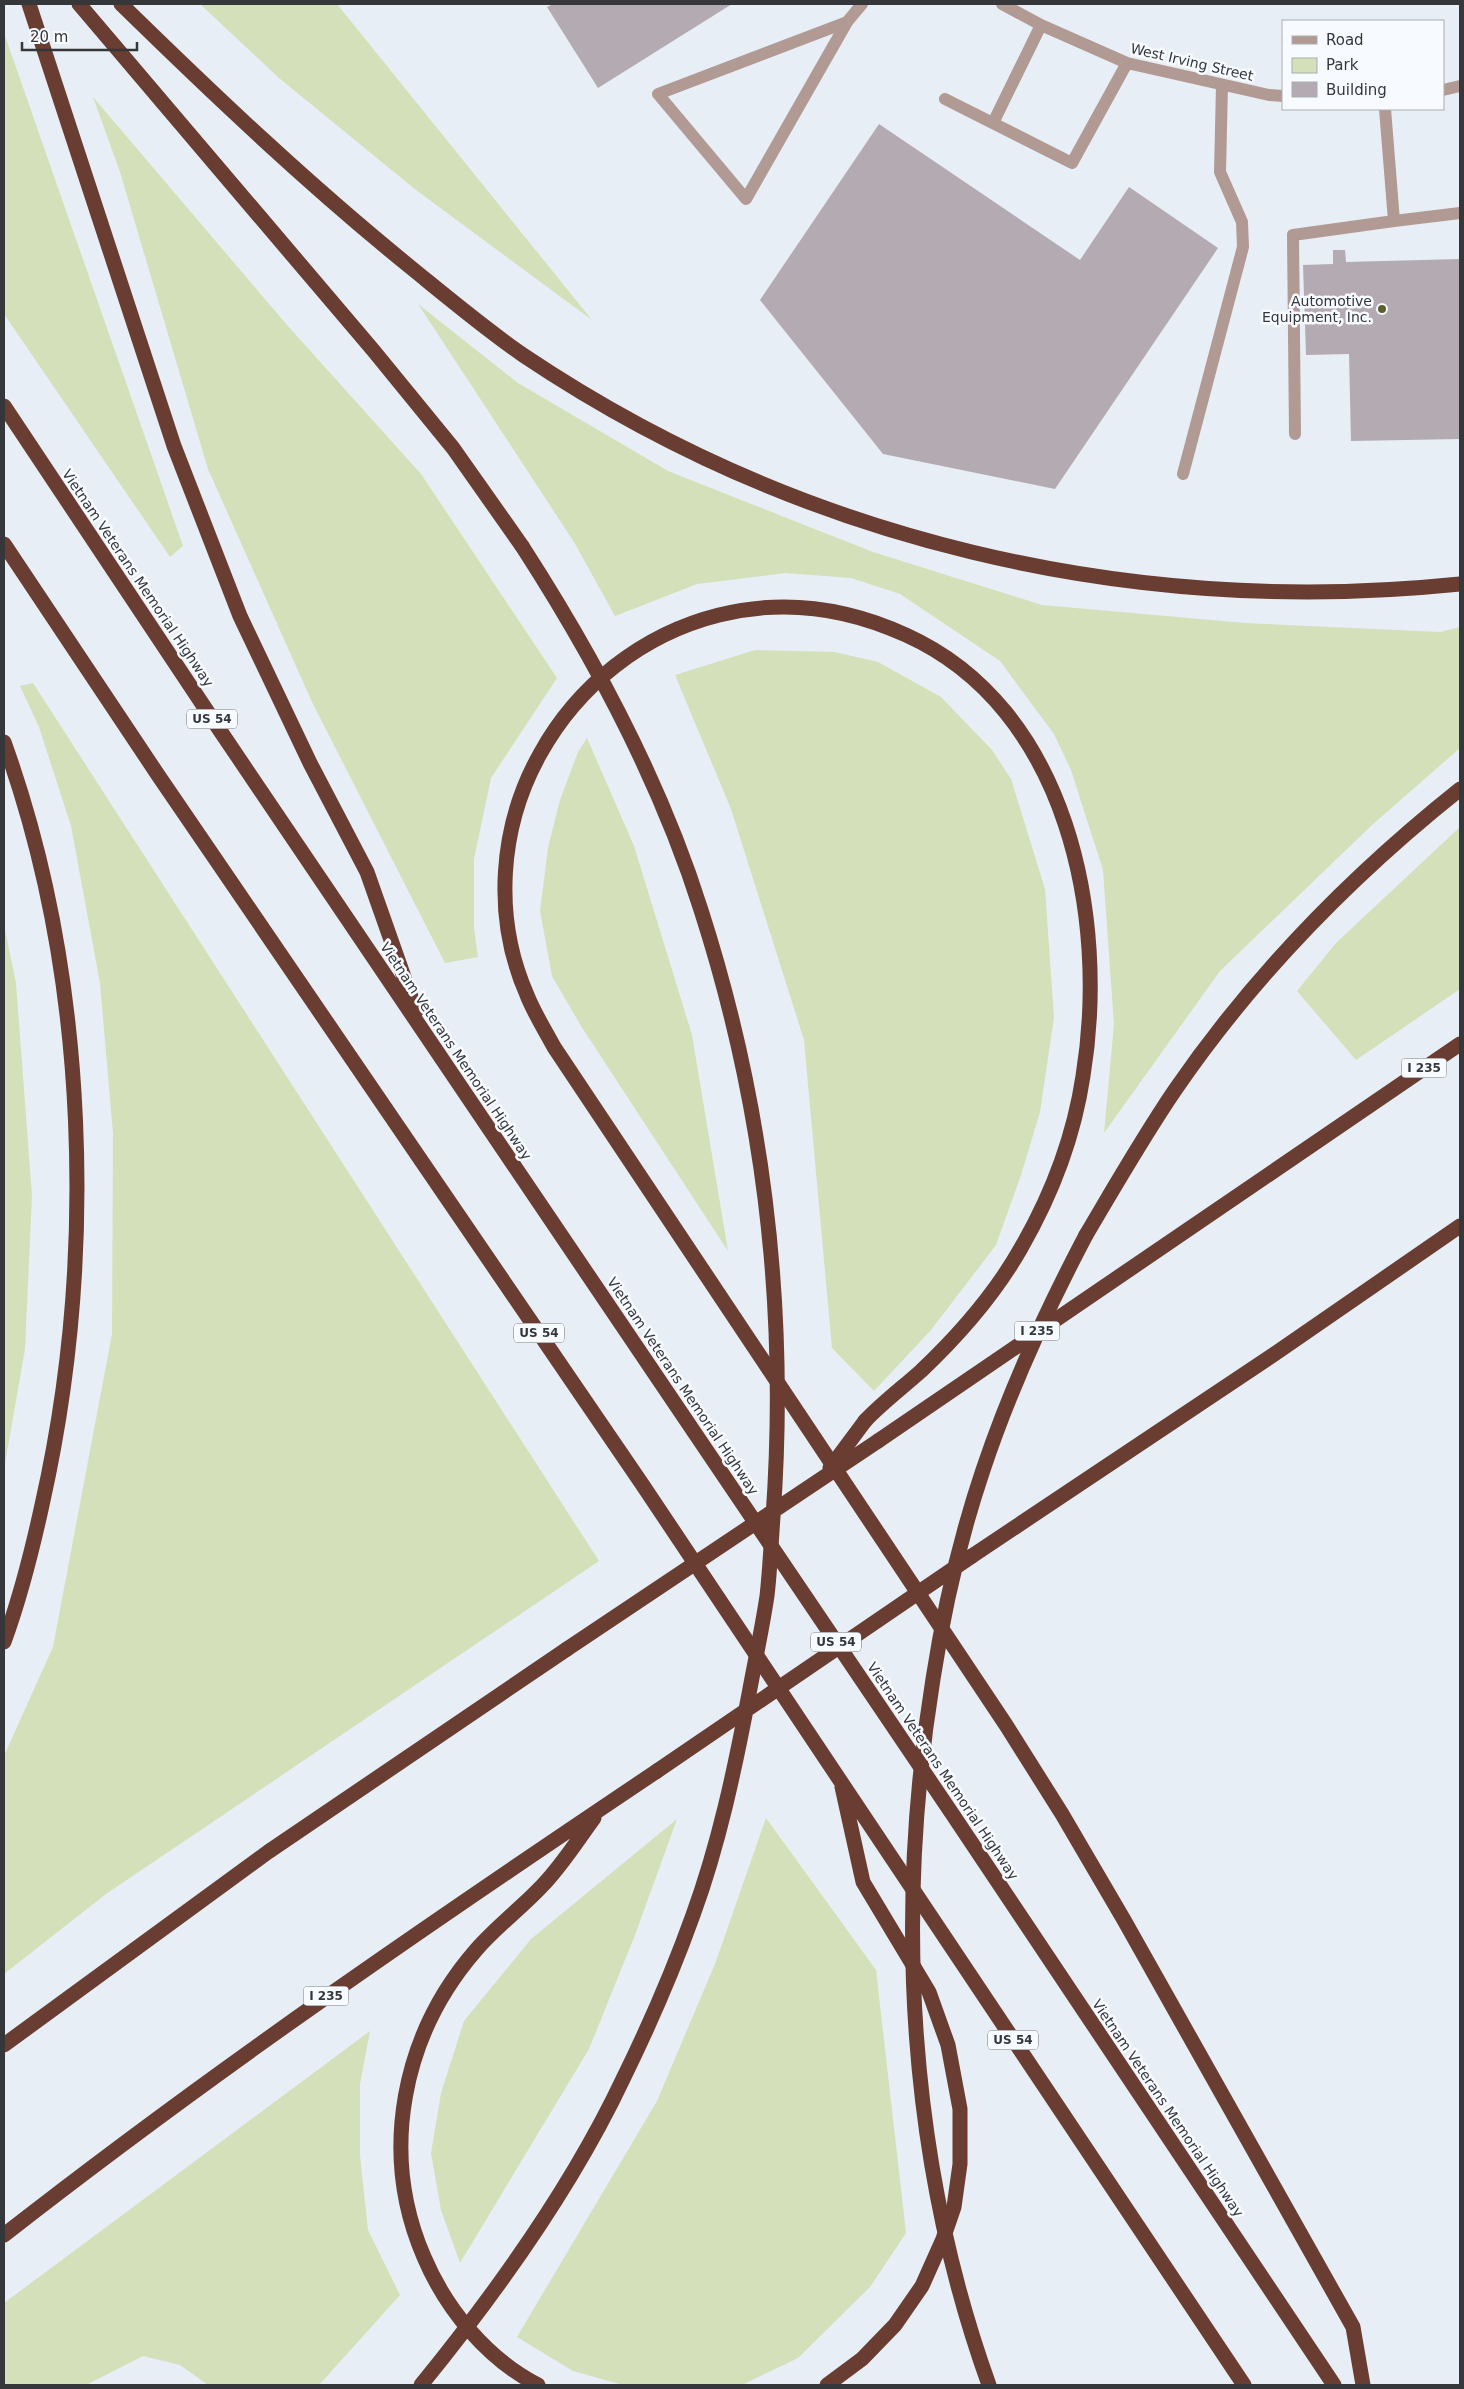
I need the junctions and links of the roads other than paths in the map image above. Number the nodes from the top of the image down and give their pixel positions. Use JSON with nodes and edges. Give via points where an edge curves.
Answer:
{"nodes":[{"id":1,"x":29,"y":4,"type":"edge"},
{"id":2,"x":79,"y":4,"type":"edge"},
{"id":3,"x":121,"y":4,"type":"edge"},
{"id":4,"x":862,"y":4,"type":"edge"},
{"id":5,"x":1002,"y":4,"type":"edge"},
{"id":6,"x":847,"y":22,"type":"junction"},
{"id":7,"x":1040,"y":25,"type":"junction"},
{"id":8,"x":1127,"y":63,"type":"junction"},
{"id":9,"x":1222,"y":85,"type":"junction"},
{"id":10,"x":1460,"y":86,"type":"edge"},
{"id":11,"x":1444,"y":90,"type":"edge"},
{"id":12,"x":1282,"y":96,"type":"edge"},
{"id":13,"x":945,"y":99,"type":"dead end"},
{"id":14,"x":1385,"y":110,"type":"edge"},
{"id":15,"x":993,"y":123,"type":"junction"},
{"id":16,"x":1460,"y":213,"type":"edge"},
{"id":17,"x":1394,"y":221,"type":"junction"},
{"id":18,"x":4,"y":406,"type":"edge"},
{"id":19,"x":1295,"y":434,"type":"dead end"},
{"id":20,"x":1183,"y":474,"type":"dead end"},
{"id":21,"x":4,"y":544,"type":"edge"},
{"id":22,"x":1460,"y":584,"type":"edge"},
{"id":23,"x":4,"y":742,"type":"edge"},
{"id":24,"x":1460,"y":789,"type":"edge"},
{"id":25,"x":423,"y":1031,"type":"junction"},
{"id":26,"x":1460,"y":1044,"type":"edge"},
{"id":27,"x":1460,"y":1226,"type":"edge"},
{"id":28,"x":821,"y":1479,"type":"junction"},
{"id":29,"x":4,"y":1642,"type":"edge"},
{"id":30,"x":746,"y":1710,"type":"junction"},
{"id":31,"x":840,"y":1779,"type":"junction"},
{"id":32,"x":602,"y":1808,"type":"junction"},
{"id":33,"x":4,"y":2045,"type":"edge"},
{"id":34,"x":4,"y":2235,"type":"edge"},
{"id":35,"x":421,"y":2385,"type":"edge"},
{"id":36,"x":538,"y":2385,"type":"edge"},
{"id":37,"x":827,"y":2385,"type":"edge"},
{"id":38,"x":988,"y":2385,"type":"edge"},
{"id":39,"x":1244,"y":2385,"type":"edge"},
{"id":40,"x":1334,"y":2385,"type":"edge"},
{"id":41,"x":1363,"y":2385,"type":"edge"}],
"edges":[{"from":1,"to":25,"type":"highway","via":[[174,446],[240,616],[366,872]]},
{"from":2,"to":30,"type":"highway","bridge":true,"via":[[453,448],[570,621],[622,716],[672,828],[700,906],[741,1056],[772,1247],[778,1326],[776,1472],[767,1594]]},
{"from":3,"to":22,"type":"highway","via":[[301,176],[454,302],[523,355],[633,420],[719,464],[879,527],[948,548],[1083,576],[1166,586],[1304,593]]},
{"from":4,"to":6,"type":"street"},
{"from":5,"to":7,"type":"street","name":"West Irving Street"},
{"from":6,"to":6,"type":"street","via":[[750,191],[746,200],[658,94]]},
{"from":7,"to":8,"type":"street","name":"West Irving Street"},
{"from":7,"to":15,"type":"street"},
{"from":8,"to":9,"type":"street","name":"West Irving Street"},
{"from":8,"to":15,"type":"street","via":[[1072,163]]},
{"from":9,"to":12,"type":"street","name":"West Irving Street"},
{"from":9,"to":20,"type":"street","via":[[1220,172],[1242,222],[1242,247]]},
{"from":10,"to":11,"type":"street"},
{"from":13,"to":15,"type":"street"},
{"from":14,"to":17,"type":"street"},
{"from":16,"to":17,"type":"street"},
{"from":17,"to":19,"type":"street","via":[[1293,235]]},
{"from":18,"to":25,"type":"highway","name":"Vietnam Veterans Memorial Highway","number":"US 54"},
{"from":21,"to":31,"type":"highway","number":"US 54"},
{"from":23,"to":29,"type":"highway","via":[[20,787],[48,898],[67,1018],[78,1178],[70,1339],[56,1444],[33,1544]]},
{"from":24,"to":38,"type":"highway","bridge":true,"via":[[1347,886],[1298,937],[1234,1012],[1176,1090],[1086,1235],[1050,1304],[1001,1418],[966,1524],[949,1591],[923,1740],[915,1823],[914,2009],[935,2188]]},
{"from":25,"to":40,"type":"highway","name":"Vietnam Veterans Memorial Highway","number":"US 54"},
{"from":26,"to":28,"type":"highway","number":"I 235","bridge":true},
{"from":27,"to":30,"type":"highway","number":"I 235","bridge":true},
{"from":28,"to":33,"type":"highway","number":"I 235","bridge":true,"via":[[268,1852]]},
{"from":28,"to":41,"type":"highway","bridge":true,"via":[[865,1422],[883,1402],[951,1342],[992,1291],[1040,1212],[1073,1124],[1083,1080],[1090,1030],[1087,919],[1076,857],[1055,795],[1040,762],[987,692],[950,659],[882,624],[838,611],[765,607],[701,619],[664,634],[617,664],[577,700],[552,732],[527,776],[510,833],[504,884],[507,927],[514,961],[527,995],[554,1047],[1006,1725],[1057,1806],[1352,2327]]},
{"from":30,"to":32,"type":"highway","number":"I 235","bridge":true},
{"from":30,"to":35,"type":"highway","bridge":true,"via":[[738,1755],[694,1914],[622,2082],[522,2250]]},
{"from":31,"to":37,"type":"highway","via":[[863,1882],[929,1992],[948,2045],[960,2109],[960,2164],[954,2207],[922,2286],[895,2325],[862,2359]]},
{"from":31,"to":39,"type":"highway","number":"US 54"},
{"from":32,"to":34,"type":"highway","number":"I 235","via":[[229,2064]]},
{"from":32,"to":36,"type":"highway","via":[[542,1886],[476,1950],[451,1984],[417,2049],[400,2124],[406,2204],[431,2272],[474,2334],[499,2359]]}]}
